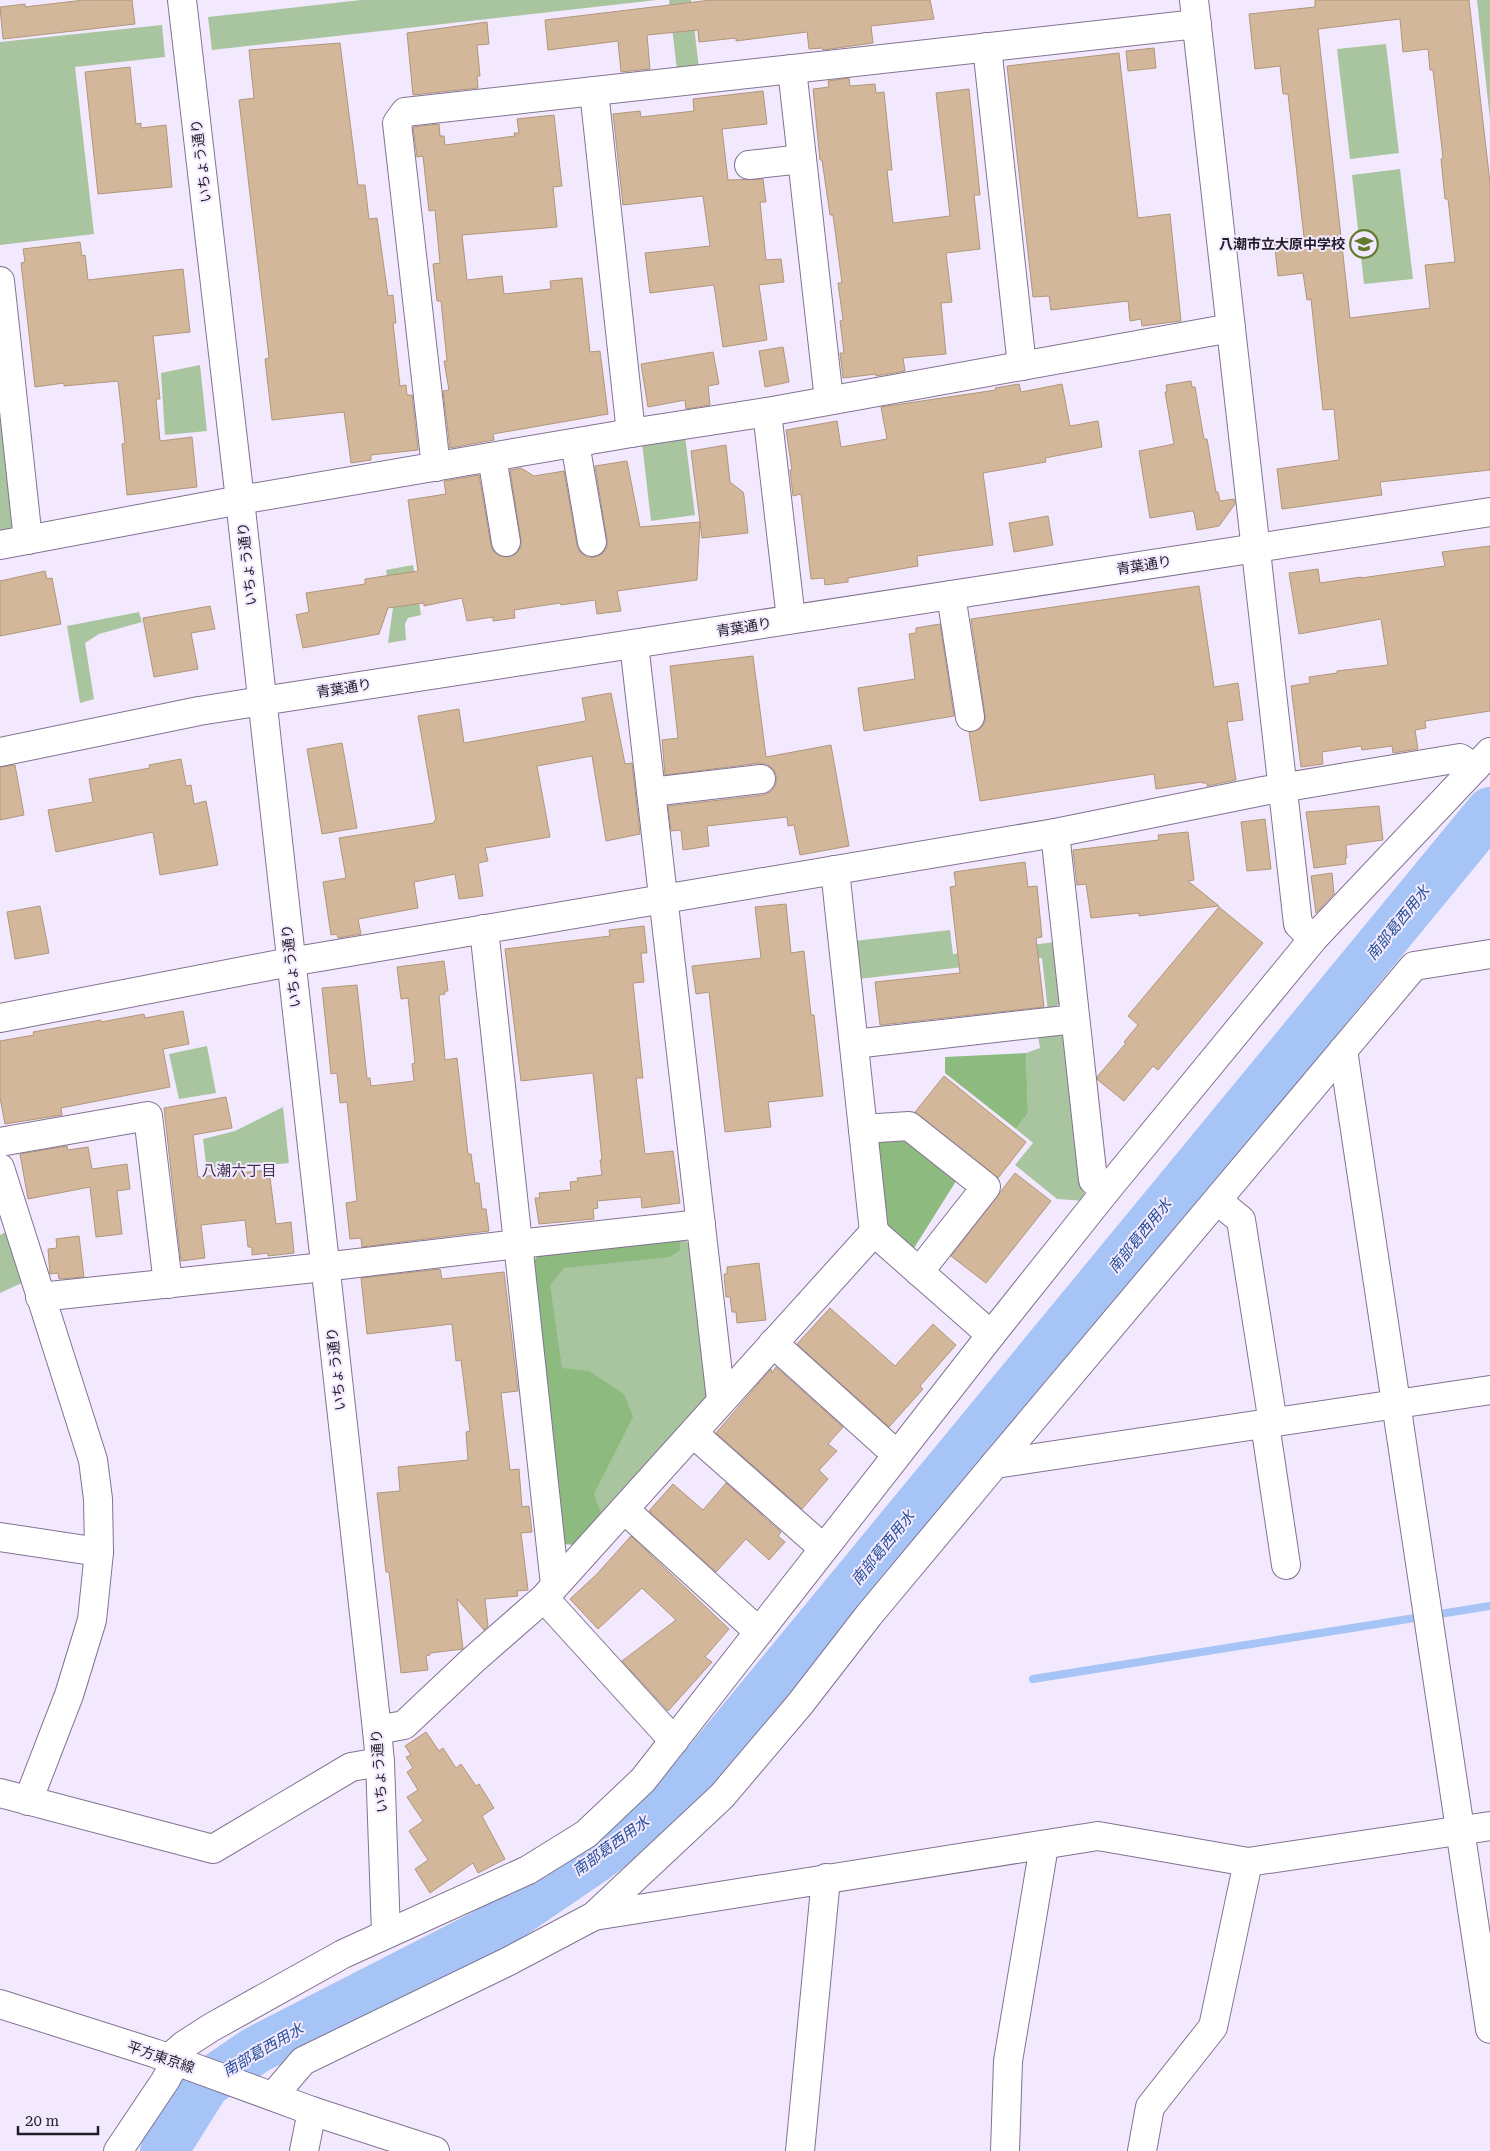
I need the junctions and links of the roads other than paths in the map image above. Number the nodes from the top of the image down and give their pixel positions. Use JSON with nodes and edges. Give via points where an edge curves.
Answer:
{"nodes":[{"id":1,"x":182,"y":0,"type":"edge"},
{"id":2,"x":1195,"y":12,"type":"edge"},
{"id":3,"x":987,"y":47,"type":"junction"},
{"id":4,"x":792,"y":69,"type":"junction"},
{"id":5,"x":594,"y":91,"type":"junction"},
{"id":6,"x":802,"y":159,"type":"junction"},
{"id":7,"x":749,"y":165,"type":"dead end"},
{"id":8,"x":0,"y":281,"type":"edge"},
{"id":9,"x":1231,"y":328,"type":"junction"},
{"id":10,"x":1022,"y":366,"type":"junction"},
{"id":11,"x":829,"y":400,"type":"junction"},
{"id":12,"x":767,"y":412,"type":"junction"},
{"id":13,"x":631,"y":433,"type":"junction"},
{"id":14,"x":575,"y":443,"type":"junction"},
{"id":15,"x":492,"y":457,"type":"junction"},
{"id":16,"x":436,"y":467,"type":"junction"},
{"id":17,"x":240,"y":500,"type":"junction"},
{"id":18,"x":1490,"y":512,"type":"edge"},
{"id":19,"x":28,"y":540,"type":"junction"},
{"id":20,"x":506,"y":542,"type":"dead end"},
{"id":21,"x":592,"y":542,"type":"dead end"},
{"id":22,"x":0,"y":545,"type":"edge"},
{"id":23,"x":1255,"y":548,"type":"junction"},
{"id":24,"x":951,"y":595,"type":"junction"},
{"id":25,"x":791,"y":619,"type":"junction"},
{"id":26,"x":634,"y":644,"type":"junction"},
{"id":27,"x":262,"y":701,"type":"junction"},
{"id":28,"x":970,"y":717,"type":"dead end"},
{"id":29,"x":0,"y":752,"type":"edge"},
{"id":30,"x":1482,"y":760,"type":"edge"},
{"id":31,"x":760,"y":779,"type":"dead end"},
{"id":32,"x":1282,"y":788,"type":"junction"},
{"id":33,"x":651,"y":792,"type":"junction"},
{"id":34,"x":1055,"y":833,"type":"junction"},
{"id":35,"x":835,"y":870,"type":"junction"},
{"id":36,"x":663,"y":899,"type":"junction"},
{"id":37,"x":484,"y":929,"type":"junction"},
{"id":38,"x":1313,"y":939,"type":"junction"},
{"id":39,"x":1490,"y":954,"type":"edge"},
{"id":40,"x":290,"y":962,"type":"junction"},
{"id":41,"x":0,"y":1018,"type":"edge"},
{"id":42,"x":1075,"y":1019,"type":"junction"},
{"id":43,"x":854,"y":1044,"type":"junction"},
{"id":44,"x":1343,"y":1050,"type":"junction"},
{"id":45,"x":862,"y":1129,"type":"junction"},
{"id":46,"x":0,"y":1142,"type":"edge"},
{"id":47,"x":0,"y":1168,"type":"edge"},
{"id":48,"x":1105,"y":1192,"type":"junction"},
{"id":49,"x":1218,"y":1201,"type":"junction"},
{"id":50,"x":701,"y":1224,"type":"junction"},
{"id":51,"x":874,"y":1232,"type":"junction"},
{"id":52,"x":518,"y":1244,"type":"junction"},
{"id":53,"x":324,"y":1267,"type":"junction"},
{"id":54,"x":919,"y":1272,"type":"junction"},
{"id":55,"x":168,"y":1284,"type":"junction"},
{"id":56,"x":40,"y":1297,"type":"junction"},
{"id":57,"x":991,"y":1335,"type":"junction"},
{"id":58,"x":773,"y":1343,"type":"junction"},
{"id":59,"x":1490,"y":1390,"type":"edge"},
{"id":60,"x":721,"y":1400,"type":"junction"},
{"id":61,"x":1396,"y":1404,"type":"junction"},
{"id":62,"x":1269,"y":1424,"type":"junction"},
{"id":63,"x":694,"y":1434,"type":"junction"},
{"id":64,"x":896,"y":1454,"type":"junction"},
{"id":65,"x":995,"y":1464,"type":"junction"},
{"id":66,"x":624,"y":1510,"type":"junction"},
{"id":67,"x":0,"y":1537,"type":"edge"},
{"id":68,"x":823,"y":1548,"type":"junction"},
{"id":69,"x":99,"y":1552,"type":"junction"},
{"id":70,"x":1286,"y":1565,"type":"dead end"},
{"id":71,"x":549,"y":1592,"type":"junction"},
{"id":72,"x":758,"y":1632,"type":"junction"},
{"id":73,"x":377,"y":1730,"type":"junction"},
{"id":74,"x":674,"y":1741,"type":"junction"},
{"id":75,"x":380,"y":1762,"type":"junction"},
{"id":76,"x":0,"y":1793,"type":"edge"},
{"id":77,"x":28,"y":1801,"type":"junction"},
{"id":78,"x":1490,"y":1826,"type":"edge"},
{"id":79,"x":1459,"y":1830,"type":"junction"},
{"id":80,"x":1044,"y":1846,"type":"junction"},
{"id":81,"x":1248,"y":1862,"type":"junction"},
{"id":82,"x":826,"y":1878,"type":"junction"},
{"id":83,"x":594,"y":1916,"type":"junction"},
{"id":84,"x":386,"y":1933,"type":"junction"},
{"id":85,"x":0,"y":2004,"type":"edge"},
{"id":86,"x":1490,"y":2029,"type":"edge"},
{"id":87,"x":178,"y":2062,"type":"junction"},
{"id":88,"x":260,"y":2092,"type":"junction"},
{"id":89,"x":312,"y":2111,"type":"junction"},
{"id":90,"x":118,"y":2151,"type":"edge"},
{"id":91,"x":304,"y":2151,"type":"edge"},
{"id":92,"x":435,"y":2151,"type":"edge"},
{"id":93,"x":800,"y":2151,"type":"edge"},
{"id":94,"x":1005,"y":2151,"type":"edge"},
{"id":95,"x":1142,"y":2151,"type":"edge"}],
"edges":[{"from":1,"to":17,"type":"street","name":"いちょう通り"},
{"from":2,"to":3,"type":"street"},
{"from":2,"to":9,"type":"street"},
{"from":3,"to":4,"type":"street"},
{"from":3,"to":10,"type":"street"},
{"from":4,"to":5,"type":"street"},
{"from":4,"to":6,"type":"street"},
{"from":5,"to":13,"type":"street"},
{"from":5,"to":16,"type":"street","via":[[405,112],[397,123]]},
{"from":6,"to":7,"type":"street"},
{"from":6,"to":11,"type":"street"},
{"from":8,"to":19,"type":"street"},
{"from":9,"to":10,"type":"street"},
{"from":9,"to":23,"type":"street"},
{"from":10,"to":11,"type":"street"},
{"from":11,"to":12,"type":"street"},
{"from":12,"to":13,"type":"street"},
{"from":12,"to":25,"type":"street"},
{"from":13,"to":14,"type":"street"},
{"from":14,"to":15,"type":"street"},
{"from":14,"to":21,"type":"street"},
{"from":15,"to":16,"type":"street"},
{"from":15,"to":20,"type":"street"},
{"from":16,"to":17,"type":"street"},
{"from":17,"to":19,"type":"street"},
{"from":17,"to":27,"type":"street","name":"いちょう通り"},
{"from":18,"to":23,"type":"street","name":"青葉通り"},
{"from":19,"to":22,"type":"street"},
{"from":23,"to":24,"type":"street","name":"青葉通り"},
{"from":23,"to":32,"type":"street"},
{"from":24,"to":25,"type":"street","name":"青葉通り"},
{"from":24,"to":28,"type":"street"},
{"from":25,"to":26,"type":"street","name":"青葉通り"},
{"from":26,"to":27,"type":"street","name":"青葉通り"},
{"from":26,"to":33,"type":"street"},
{"from":27,"to":29,"type":"street","name":"青葉通り"},
{"from":27,"to":40,"type":"street","name":"いちょう通り"},
{"from":30,"to":32,"type":"street","via":[[1460,758]]},
{"from":30,"to":38,"type":"street"},
{"from":31,"to":33,"type":"street"},
{"from":32,"to":34,"type":"street"},
{"from":32,"to":38,"type":"street","via":[[1298,924]]},
{"from":33,"to":36,"type":"street"},
{"from":34,"to":35,"type":"street"},
{"from":34,"to":42,"type":"street"},
{"from":35,"to":36,"type":"street"},
{"from":35,"to":43,"type":"street"},
{"from":36,"to":37,"type":"street"},
{"from":36,"to":50,"type":"street"},
{"from":37,"to":40,"type":"street"},
{"from":37,"to":52,"type":"street"},
{"from":38,"to":48,"type":"street"},
{"from":39,"to":44,"type":"street","via":[[1414,966]]},
{"from":40,"to":41,"type":"street"},
{"from":40,"to":53,"type":"street","name":"いちょう通り"},
{"from":42,"to":43,"type":"street"},
{"from":42,"to":48,"type":"street","via":[[1094,1180]]},
{"from":43,"to":45,"type":"street"},
{"from":44,"to":49,"type":"street"},
{"from":44,"to":61,"type":"street"},
{"from":45,"to":51,"type":"street"},
{"from":45,"to":54,"type":"street","via":[[909,1126],[986,1187]]},
{"from":46,"to":55,"type":"street","via":[[148,1116]]},
{"from":47,"to":56,"type":"street"},
{"from":48,"to":57,"type":"street"},
{"from":49,"to":62,"type":"street","via":[[1241,1220]]},
{"from":49,"to":65,"type":"street"},
{"from":50,"to":52,"type":"street"},
{"from":50,"to":60,"type":"street"},
{"from":51,"to":54,"type":"street"},
{"from":51,"to":58,"type":"street"},
{"from":52,"to":53,"type":"street"},
{"from":52,"to":71,"type":"street"},
{"from":53,"to":55,"type":"street"},
{"from":53,"to":73,"type":"street","name":"いちょう通り"},
{"from":54,"to":57,"type":"street"},
{"from":55,"to":56,"type":"street"},
{"from":56,"to":69,"type":"street","via":[[93,1460]]},
{"from":57,"to":64,"type":"street"},
{"from":58,"to":60,"type":"street"},
{"from":58,"to":64,"type":"street"},
{"from":59,"to":61,"type":"street"},
{"from":60,"to":63,"type":"street"},
{"from":61,"to":62,"type":"street"},
{"from":61,"to":79,"type":"street"},
{"from":62,"to":65,"type":"street"},
{"from":62,"to":70,"type":"street"},
{"from":63,"to":66,"type":"street"},
{"from":63,"to":68,"type":"street"},
{"from":64,"to":68,"type":"street"},
{"from":65,"to":83,"type":"street","via":[[722,1796]]},
{"from":66,"to":71,"type":"street"},
{"from":66,"to":72,"type":"street"},
{"from":67,"to":69,"type":"street"},
{"from":68,"to":72,"type":"street"},
{"from":69,"to":77,"type":"street","via":[[92,1620],[69,1695]]},
{"from":71,"to":73,"type":"street","via":[[404,1724]]},
{"from":71,"to":74,"type":"street"},
{"from":72,"to":74,"type":"street"},
{"from":73,"to":75,"type":"street","name":"いちょう通り"},
{"from":74,"to":84,"type":"street","via":[[643,1780],[586,1834],[528,1870]]},
{"from":75,"to":77,"type":"street","via":[[351,1767],[213,1849]]},
{"from":75,"to":84,"type":"street","name":"いちょう通り"},
{"from":76,"to":77,"type":"street"},
{"from":78,"to":79,"type":"street"},
{"from":79,"to":81,"type":"street"},
{"from":79,"to":86,"type":"street"},
{"from":80,"to":81,"type":"street","via":[[1098,1836]]},
{"from":80,"to":82,"type":"street"},
{"from":80,"to":94,"type":"street","via":[[1008,2061]]},
{"from":81,"to":95,"type":"street","via":[[1213,2027],[1150,2107]]},
{"from":82,"to":83,"type":"street"},
{"from":82,"to":93,"type":"street"},
{"from":83,"to":88,"type":"street","via":[[303,2062]]},
{"from":84,"to":87,"type":"street","via":[[212,2027],[184,2045]]},
{"from":85,"to":87,"type":"street","name":"平方東京線"},
{"from":87,"to":88,"type":"street","name":"平方東京線"},
{"from":87,"to":90,"type":"street"},
{"from":88,"to":89,"type":"street","name":"平方東京線"},
{"from":89,"to":91,"type":"street"},
{"from":89,"to":92,"type":"street","name":"平方東京線"}]}
